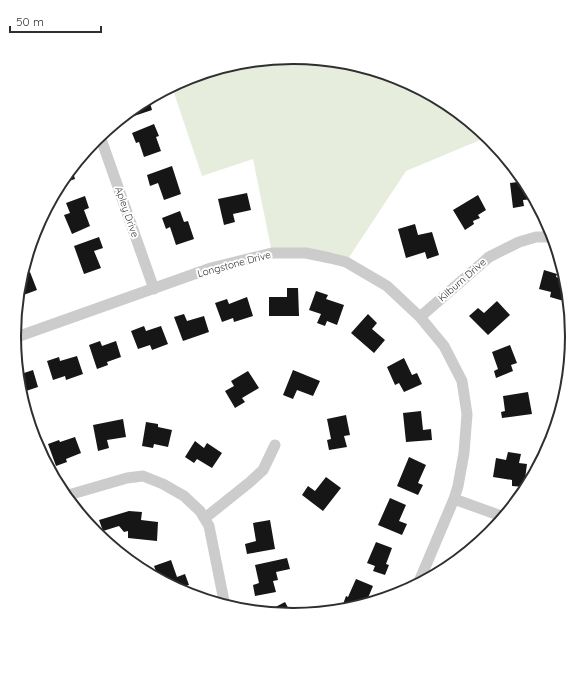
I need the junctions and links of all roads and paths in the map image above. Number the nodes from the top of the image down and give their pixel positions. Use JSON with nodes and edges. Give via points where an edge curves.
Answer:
{"nodes":[{"id":1,"x":102,"y":143,"type":"edge"},
{"id":2,"x":546,"y":237,"type":"edge"},
{"id":3,"x":154,"y":289,"type":"junction"},
{"id":4,"x":420,"y":317,"type":"junction"},
{"id":5,"x":21,"y":336,"type":"edge"},
{"id":6,"x":275,"y":445,"type":"dead end"},
{"id":7,"x":71,"y":494,"type":"edge"},
{"id":8,"x":454,"y":499,"type":"junction"},
{"id":9,"x":499,"y":515,"type":"edge"},
{"id":10,"x":205,"y":518,"type":"junction"},
{"id":11,"x":421,"y":576,"type":"edge"},
{"id":12,"x":224,"y":599,"type":"edge"}],
"edges":[{"from":1,"to":3,"type":"street","name":"Apley Drive"},
{"from":2,"to":4,"type":"street","name":"Kilburn Drive","via":[[519,242],[489,257]]},
{"from":3,"to":4,"type":"street","name":"Longstone Drive","via":[[211,268],[272,253],[306,253],[346,262],[387,286]]},
{"from":3,"to":5,"type":"street","name":"Longstone Drive"},
{"from":4,"to":8,"type":"street","name":"Longstone Drive","via":[[444,346],[462,381],[468,414],[464,453]]},
{"from":6,"to":10,"type":"street","via":[[263,470]]},
{"from":7,"to":10,"type":"street","via":[[143,476],[184,496]]},
{"from":8,"to":9,"type":"street"},
{"from":8,"to":11,"type":"street","name":"Longstone Drive"},
{"from":10,"to":12,"type":"street","via":[[209,526]]}]}
